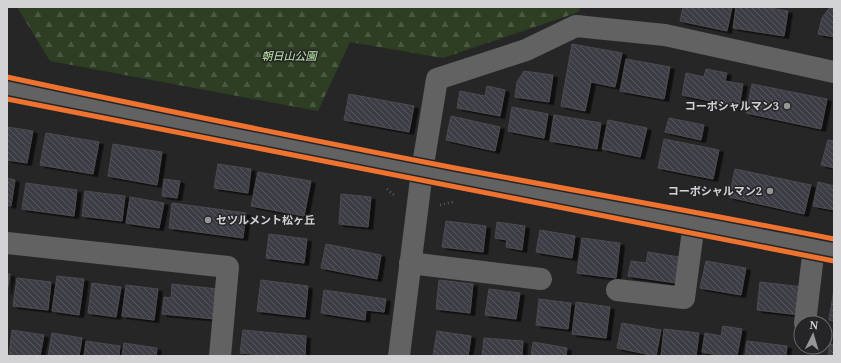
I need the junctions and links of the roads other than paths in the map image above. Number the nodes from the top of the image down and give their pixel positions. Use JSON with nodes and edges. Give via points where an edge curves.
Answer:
{"nodes":[{"id":1,"x":834,"y":72,"type":"edge"},
{"id":2,"x":7,"y":86,"type":"edge"},
{"id":3,"x":422,"y":171,"type":"junction"},
{"id":4,"x":694,"y":223,"type":"junction"},
{"id":5,"x":7,"y":243,"type":"edge"},
{"id":6,"x":824,"y":249,"type":"edge"},
{"id":7,"x":410,"y":263,"type":"junction"},
{"id":8,"x":541,"y":278,"type":"dead end"},
{"id":9,"x":617,"y":290,"type":"dead end"},
{"id":10,"x":807,"y":315,"type":"edge"},
{"id":11,"x":220,"y":356,"type":"edge"},
{"id":12,"x":399,"y":356,"type":"edge"}],
"edges":[{"from":1,"to":3,"type":"street","via":[[665,35],[576,26],[526,50],[437,79]]},
{"from":2,"to":3,"type":"street"},
{"from":3,"to":4,"type":"street"},
{"from":3,"to":7,"type":"street"},
{"from":4,"to":6,"type":"street"},
{"from":4,"to":9,"type":"street","via":[[684,298]]},
{"from":5,"to":11,"type":"street","via":[[228,267]]},
{"from":6,"to":10,"type":"street"},
{"from":7,"to":8,"type":"street"},
{"from":7,"to":12,"type":"street"}]}
